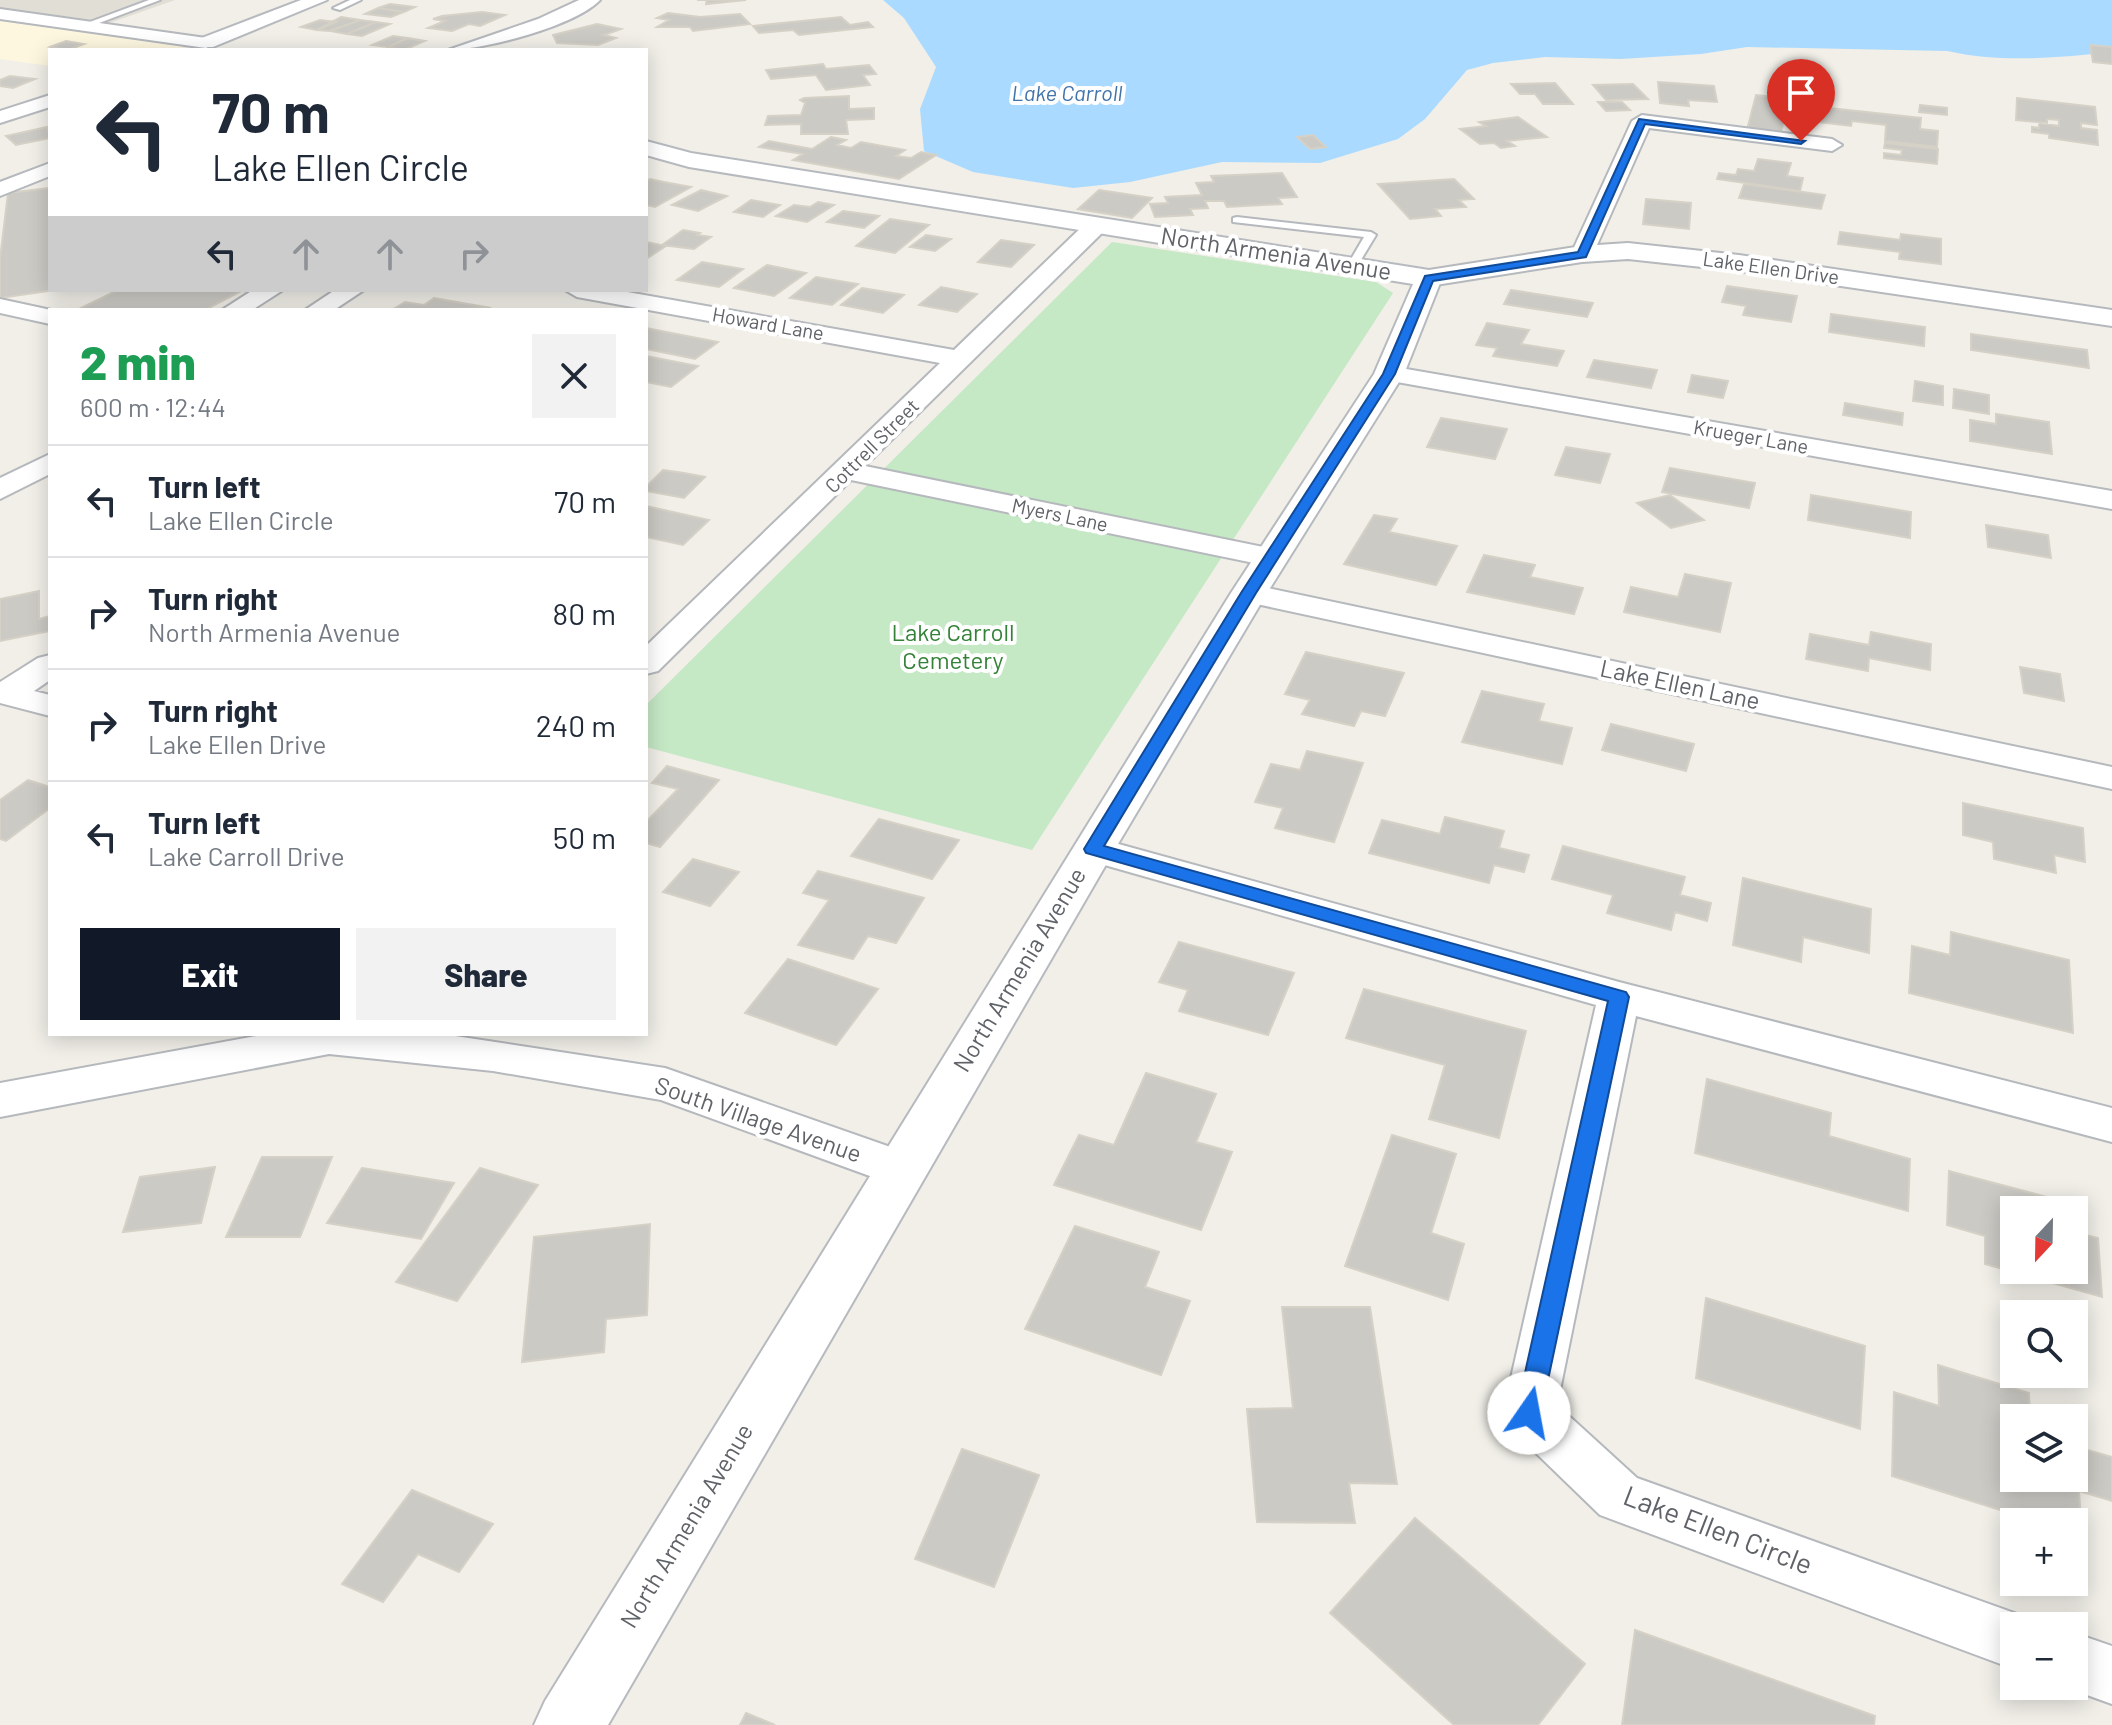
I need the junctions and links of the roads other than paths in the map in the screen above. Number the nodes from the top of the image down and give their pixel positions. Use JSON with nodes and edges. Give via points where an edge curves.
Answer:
{"nodes":[{"id":1,"x":156,"y":0,"type":"edge"},
{"id":2,"x":318,"y":0,"type":"edge"},
{"id":3,"x":357,"y":0,"type":"edge"},
{"id":4,"x":592,"y":0,"type":"edge"},
{"id":5,"x":337,"y":8,"type":"dead end"},
{"id":6,"x":0,"y":14,"type":"edge"},
{"id":7,"x":83,"y":26,"type":"junction"},
{"id":8,"x":196,"y":46,"type":"edge"},
{"id":9,"x":244,"y":48,"type":"edge"},
{"id":10,"x":463,"y":48,"type":"edge"},
{"id":11,"x":48,"y":102,"type":"edge"},
{"id":12,"x":0,"y":117,"type":"edge"},
{"id":13,"x":1832,"y":145,"type":"dead end"},
{"id":14,"x":648,"y":149,"type":"edge"},
{"id":15,"x":48,"y":170,"type":"edge"},
{"id":16,"x":0,"y":190,"type":"edge"},
{"id":17,"x":1237,"y":220,"type":"dead end"},
{"id":18,"x":1096,"y":226,"type":"junction"},
{"id":19,"x":1582,"y":254,"type":"junction"},
{"id":20,"x":1352,"y":266,"type":"junction"},
{"id":21,"x":1429,"y":278,"type":"junction"},
{"id":22,"x":267,"y":292,"type":"edge"},
{"id":23,"x":348,"y":292,"type":"edge"},
{"id":24,"x":588,"y":292,"type":"edge"},
{"id":25,"x":605,"y":295,"type":"junction"},
{"id":26,"x":0,"y":306,"type":"edge"},
{"id":27,"x":238,"y":308,"type":"edge"},
{"id":28,"x":320,"y":308,"type":"edge"},
{"id":29,"x":585,"y":308,"type":"edge"},
{"id":30,"x":48,"y":317,"type":"edge"},
{"id":31,"x":2112,"y":318,"type":"edge"},
{"id":32,"x":959,"y":359,"type":"junction"},
{"id":33,"x":1389,"y":374,"type":"junction"},
{"id":34,"x":48,"y":463,"type":"edge"},
{"id":35,"x":847,"y":471,"type":"junction"},
{"id":36,"x":0,"y":490,"type":"edge"},
{"id":37,"x":2112,"y":500,"type":"edge"},
{"id":38,"x":1261,"y":576,"type":"junction"},
{"id":39,"x":648,"y":662,"type":"edge"},
{"id":40,"x":48,"y":666,"type":"edge"},
{"id":41,"x":4,"y":693,"type":"edge"},
{"id":42,"x":48,"y":705,"type":"edge"},
{"id":43,"x":2112,"y":778,"type":"edge"},
{"id":44,"x":1093,"y":849,"type":"junction"},
{"id":45,"x":1619,"y":997,"type":"junction"},
{"id":46,"x":330,"y":1036,"type":"edge"},
{"id":47,"x":0,"y":1100,"type":"edge"},
{"id":48,"x":2112,"y":1125,"type":"edge"},
{"id":49,"x":900,"y":1169,"type":"junction"},
{"id":50,"x":2000,"y":1635,"type":"edge"},
{"id":51,"x":2088,"y":1667,"type":"edge"},
{"id":52,"x":2112,"y":1675,"type":"edge"},
{"id":53,"x":569,"y":1725,"type":"edge"}],
"edges":[{"from":1,"to":7,"type":"lane"},
{"from":2,"to":8,"type":"main road"},
{"from":3,"to":5,"type":"lane"},
{"from":4,"to":10,"type":"street","via":[[544,23]]},
{"from":6,"to":7,"type":"street"},
{"from":7,"to":8,"type":"street"},
{"from":8,"to":9,"type":"main road"},
{"from":11,"to":12,"type":"street"},
{"from":13,"to":19,"type":"street","via":[[1642,121]]},
{"from":14,"to":18,"type":"main road","name":"North Armenia Avenue","via":[[689,160]]},
{"from":15,"to":16,"type":"street"},
{"from":17,"to":20,"type":"lane","via":[[1371,235]]},
{"from":18,"to":20,"type":"main road","name":"North Armenia Avenue"},
{"from":18,"to":32,"type":"street","name":"Cottrell Street"},
{"from":19,"to":21,"type":"main road","name":"Lake Ellen Drive"},
{"from":19,"to":31,"type":"main road","name":"Lake Ellen Drive","via":[[1678,255]]},
{"from":20,"to":21,"type":"main road","name":"North Armenia Avenue"},
{"from":21,"to":33,"type":"main road","name":"North Armenia Avenue"},
{"from":22,"to":27,"type":"street"},
{"from":23,"to":28,"type":"street"},
{"from":24,"to":25,"type":"street","name":"Howard Lane"},
{"from":25,"to":29,"type":"street"},
{"from":25,"to":32,"type":"street","name":"Howard Lane"},
{"from":26,"to":30,"type":"street"},
{"from":32,"to":35,"type":"street","name":"Cottrell Street"},
{"from":33,"to":37,"type":"street","name":"Krueger Lane"},
{"from":33,"to":38,"type":"main road","name":"North Armenia Avenue"},
{"from":34,"to":36,"type":"street"},
{"from":35,"to":38,"type":"street","name":"Myers Lane"},
{"from":35,"to":39,"type":"street","name":"Cottrell Street"},
{"from":38,"to":43,"type":"street","name":"Lake Ellen Lane"},
{"from":38,"to":44,"type":"main road","name":"North Armenia Avenue"},
{"from":40,"to":41,"type":"street"},
{"from":41,"to":42,"type":"street"},
{"from":44,"to":45,"type":"street"},
{"from":44,"to":49,"type":"main road","name":"North Armenia Avenue"},
{"from":45,"to":48,"type":"street"},
{"from":45,"to":50,"type":"street","name":"Lake Ellen Circle","via":[[1529,1413],[1619,1497]]},
{"from":46,"to":47,"type":"street","name":"South Village Avenue"},
{"from":46,"to":49,"type":"street","name":"South Village Avenue","via":[[493,1055],[665,1084]]},
{"from":49,"to":53,"type":"main road","name":"North Armenia Avenue"},
{"from":51,"to":52,"type":"street"}]}
